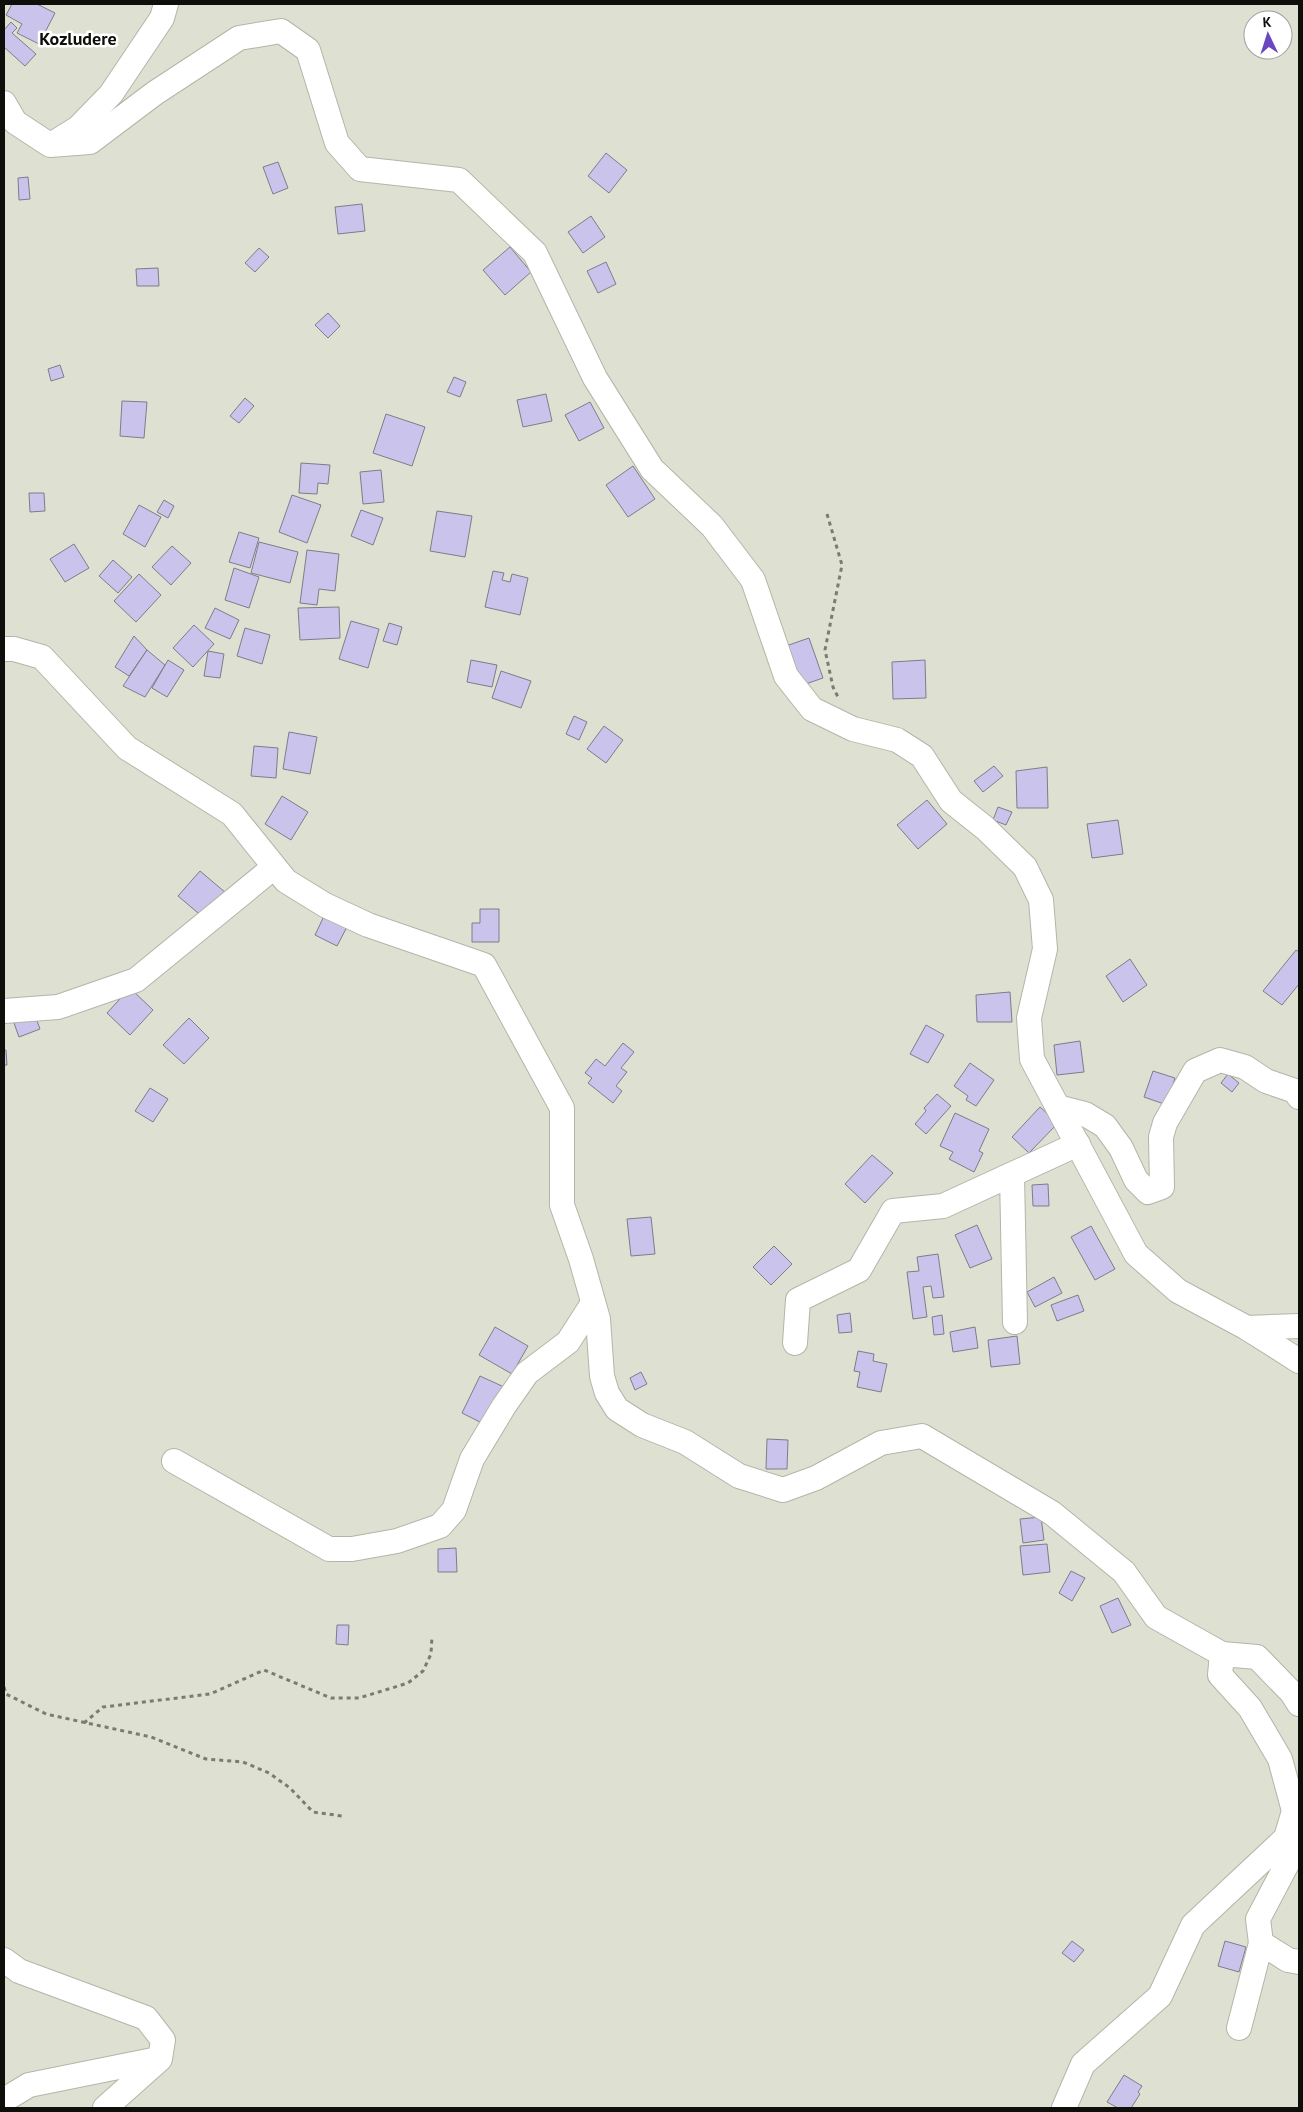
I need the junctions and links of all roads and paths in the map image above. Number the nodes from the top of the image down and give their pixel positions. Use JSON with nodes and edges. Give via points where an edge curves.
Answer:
{"nodes":[{"id":1,"x":166,"y":4,"type":"edge"},
{"id":2,"x":4,"y":103,"type":"edge"},
{"id":3,"x":50,"y":145,"type":"junction"},
{"id":4,"x":827,"y":514,"type":"dead end"},
{"id":5,"x":4,"y":649,"type":"edge"},
{"id":6,"x":853,"y":729,"type":"junction"},
{"id":7,"x":274,"y":868,"type":"junction"},
{"id":8,"x":4,"y":1011,"type":"edge"},
{"id":9,"x":1299,"y":1097,"type":"edge"},
{"id":10,"x":1058,"y":1107,"type":"junction"},
{"id":11,"x":1078,"y":1144,"type":"junction"},
{"id":12,"x":1012,"y":1175,"type":"junction"},
{"id":13,"x":594,"y":1303,"type":"junction"},
{"id":14,"x":1015,"y":1322,"type":"dead end"},
{"id":15,"x":1299,"y":1326,"type":"edge"},
{"id":16,"x":1247,"y":1328,"type":"junction"},
{"id":17,"x":795,"y":1343,"type":"dead end"},
{"id":18,"x":1299,"y":1361,"type":"edge"},
{"id":19,"x":174,"y":1461,"type":"dead end"},
{"id":20,"x":432,"y":1636,"type":"dead end"},
{"id":21,"x":1222,"y":1654,"type":"junction"},
{"id":22,"x":4,"y":1687,"type":"edge"},
{"id":23,"x":1299,"y":1704,"type":"edge"},
{"id":24,"x":84,"y":1723,"type":"junction"},
{"id":25,"x":1294,"y":1811,"type":"junction"},
{"id":26,"x":342,"y":1816,"type":"dead end"},
{"id":27,"x":1261,"y":1943,"type":"junction"},
{"id":28,"x":4,"y":1960,"type":"edge"},
{"id":29,"x":1299,"y":1962,"type":"edge"},
{"id":30,"x":1239,"y":2028,"type":"dead end"},
{"id":31,"x":160,"y":2059,"type":"junction"},
{"id":32,"x":4,"y":2100,"type":"edge"},
{"id":33,"x":105,"y":2108,"type":"edge"},
{"id":34,"x":1064,"y":2108,"type":"edge"}],
"edges":[{"from":1,"to":3,"type":"street","via":[[162,18],[111,94],[78,128]]},
{"from":2,"to":3,"type":"street","via":[[15,122]]},
{"from":3,"to":6,"type":"street","via":[[90,142],[155,93],[239,38],[281,31],[308,50],[336,144],[360,169],[459,180],[535,254],[595,378],[652,469],[712,526],[753,580],[786,676],[812,709]]},
{"from":4,"to":6,"type":"path","via":[[842,565],[825,650],[833,687]]},
{"from":5,"to":7,"type":"street","via":[[42,657],[127,748],[232,814]]},
{"from":6,"to":10,"type":"street","via":[[897,740],[922,756],[951,802],[985,828],[1025,867],[1041,900],[1044,949],[1029,1018],[1032,1059]]},
{"from":7,"to":8,"type":"street","via":[[136,980],[58,1008]]},
{"from":7,"to":13,"type":"street","via":[[286,880],[325,905],[368,925],[484,965],[562,1108],[562,1205]]},
{"from":9,"to":10,"type":"street","via":[[1294,1091],[1266,1081],[1245,1067],[1220,1060],[1195,1071],[1165,1123],[1161,1137],[1162,1186],[1148,1192],[1136,1180],[1121,1148],[1105,1126],[1085,1114]]},
{"from":10,"to":11,"type":"street"},
{"from":11,"to":12,"type":"street"},
{"from":11,"to":16,"type":"street","via":[[1136,1254],[1178,1291]]},
{"from":12,"to":14,"type":"street"},
{"from":12,"to":17,"type":"street","via":[[943,1206],[893,1211],[859,1270],[798,1300]]},
{"from":13,"to":19,"type":"street","via":[[568,1342],[527,1373],[504,1406],[472,1459],[454,1510],[440,1526],[397,1541],[352,1549],[329,1549]]},
{"from":13,"to":21,"type":"street","via":[[602,1376],[607,1393],[617,1409],[642,1425],[685,1442],[739,1476],[783,1490],[816,1478],[881,1443],[922,1436],[1052,1513],[1124,1572],[1156,1617]]},
{"from":15,"to":16,"type":"street"},
{"from":16,"to":18,"type":"street"},
{"from":20,"to":24,"type":"path","via":[[432,1654],[423,1671],[408,1683],[359,1698],[331,1698],[264,1670],[210,1694],[103,1707]]},
{"from":21,"to":23,"type":"street","via":[[1257,1657]]},
{"from":21,"to":25,"type":"street","via":[[1220,1675],[1250,1708],[1280,1758]]},
{"from":22,"to":24,"type":"path","via":[[6,1694],[46,1714]]},
{"from":24,"to":26,"type":"path","via":[[152,1737],[206,1759],[243,1762],[269,1773],[290,1788],[313,1812]]},
{"from":25,"to":27,"type":"street","via":[[1297,1845],[1258,1920]]},
{"from":25,"to":34,"type":"street","via":[[1286,1838],[1193,1926],[1160,1996],[1083,2064]]},
{"from":27,"to":29,"type":"street","via":[[1288,1960]]},
{"from":27,"to":30,"type":"street"},
{"from":28,"to":31,"type":"street","via":[[19,1971],[146,2018],[163,2040]]},
{"from":31,"to":32,"type":"street","via":[[29,2085]]},
{"from":31,"to":33,"type":"street"}]}
